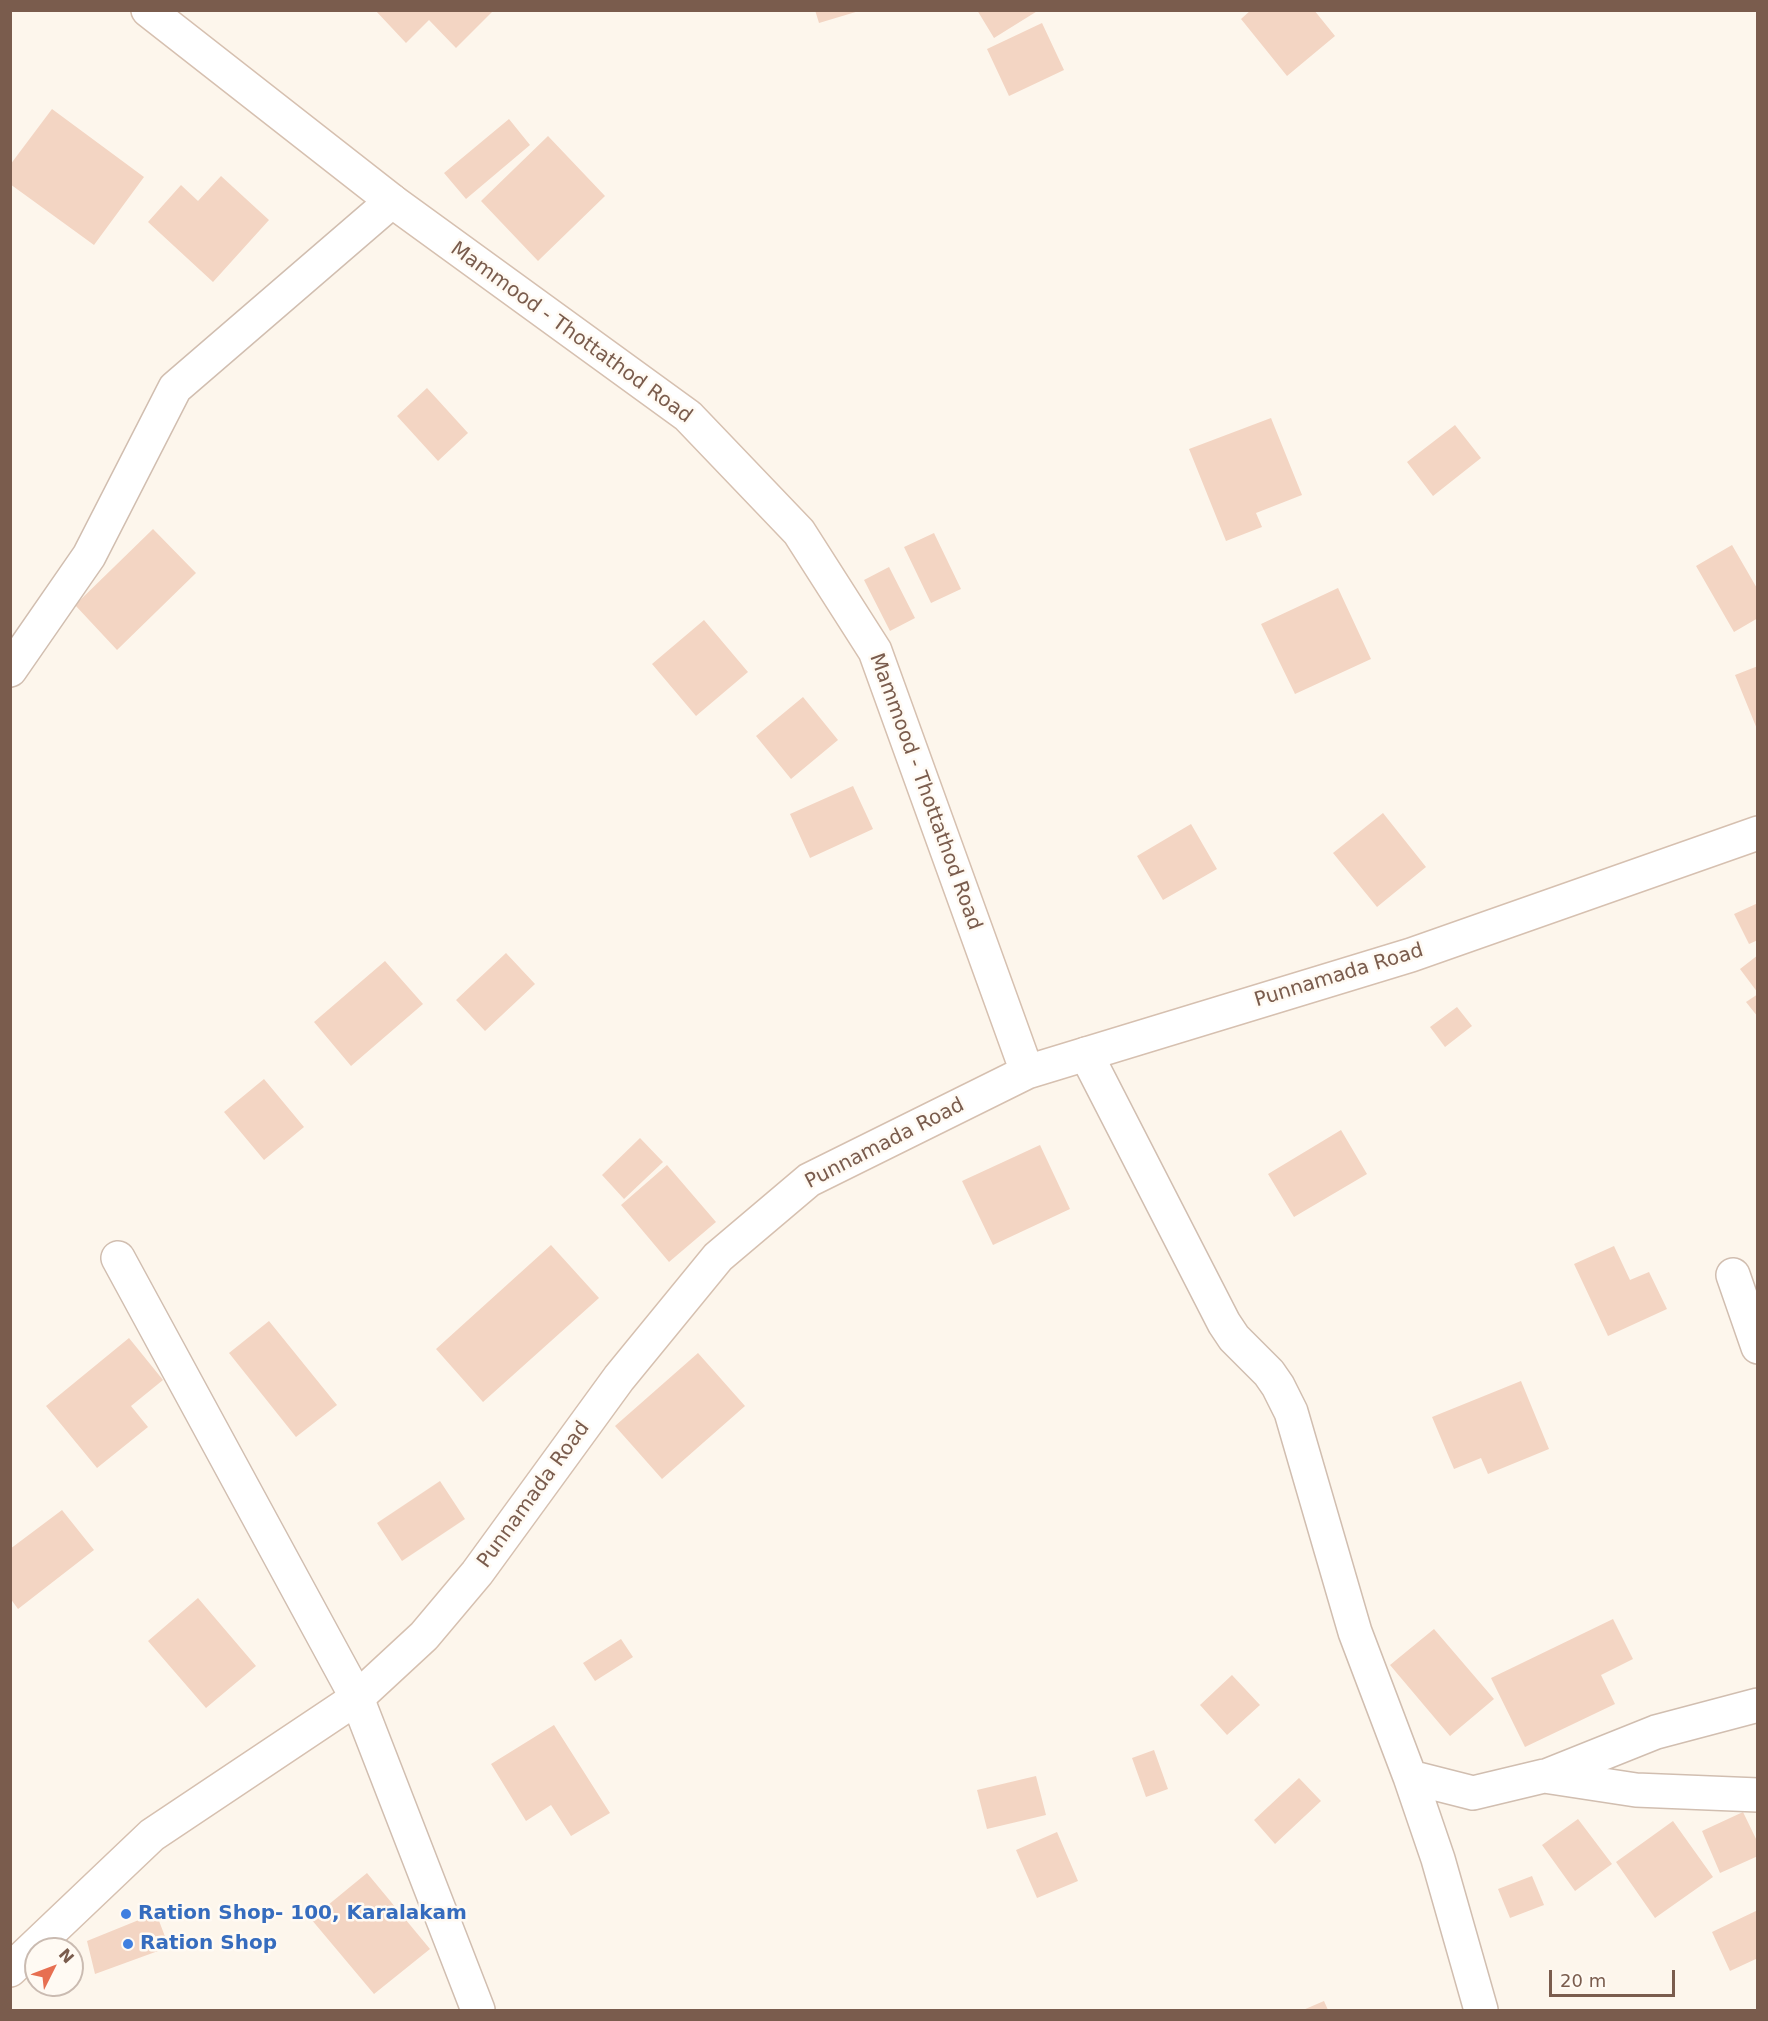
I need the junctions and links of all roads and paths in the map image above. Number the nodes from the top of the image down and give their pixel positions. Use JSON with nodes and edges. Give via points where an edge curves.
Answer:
{"nodes":[{"id":1,"x":148,"y":10,"type":"edge"},
{"id":2,"x":392,"y":201,"type":"junction"},
{"id":3,"x":10,"y":670,"type":"edge"},
{"id":4,"x":1758,"y":833,"type":"edge"},
{"id":5,"x":1086,"y":1054,"type":"junction"},
{"id":6,"x":1028,"y":1072,"type":"junction"},
{"id":7,"x":118,"y":1257,"type":"dead end"},
{"id":8,"x":1733,"y":1275,"type":"dead end"},
{"id":9,"x":1758,"y":1347,"type":"edge"},
{"id":10,"x":357,"y":1698,"type":"junction"},
{"id":11,"x":1758,"y":1705,"type":"edge"},
{"id":12,"x":1544,"y":1776,"type":"junction"},
{"id":13,"x":1410,"y":1777,"type":"junction"},
{"id":14,"x":1758,"y":1795,"type":"edge"},
{"id":15,"x":10,"y":1970,"type":"edge"},
{"id":16,"x":478,"y":2010,"type":"edge"},
{"id":17,"x":1481,"y":2010,"type":"edge"}],
"edges":[{"from":1,"to":2,"type":"street","name":"Mammood - Thottathod Road"},
{"from":2,"to":3,"type":"street","via":[[175,388],[89,556]]},
{"from":2,"to":6,"type":"street","name":"Mammood - Thottathod Road","via":[[688,416],[800,532],[875,651]]},
{"from":4,"to":5,"type":"street","name":"Punnamada Road","via":[[1411,955]]},
{"from":5,"to":6,"type":"street","name":"Punnamada Road"},
{"from":5,"to":13,"type":"street","via":[[1224,1323],[1269,1373],[1291,1412],[1355,1632]]},
{"from":6,"to":10,"type":"street","name":"Punnamada Road","via":[[809,1180],[718,1257],[619,1378],[477,1573],[424,1636]]},
{"from":7,"to":10,"type":"street"},
{"from":8,"to":9,"type":"street"},
{"from":10,"to":15,"type":"street","name":"Punnamada Road","via":[[152,1834]]},
{"from":10,"to":16,"type":"street"},
{"from":11,"to":12,"type":"street","via":[[1656,1732]]},
{"from":12,"to":13,"type":"street","via":[[1473,1793]]},
{"from":12,"to":14,"type":"street","via":[[1636,1790]]},
{"from":13,"to":17,"type":"street"}]}
